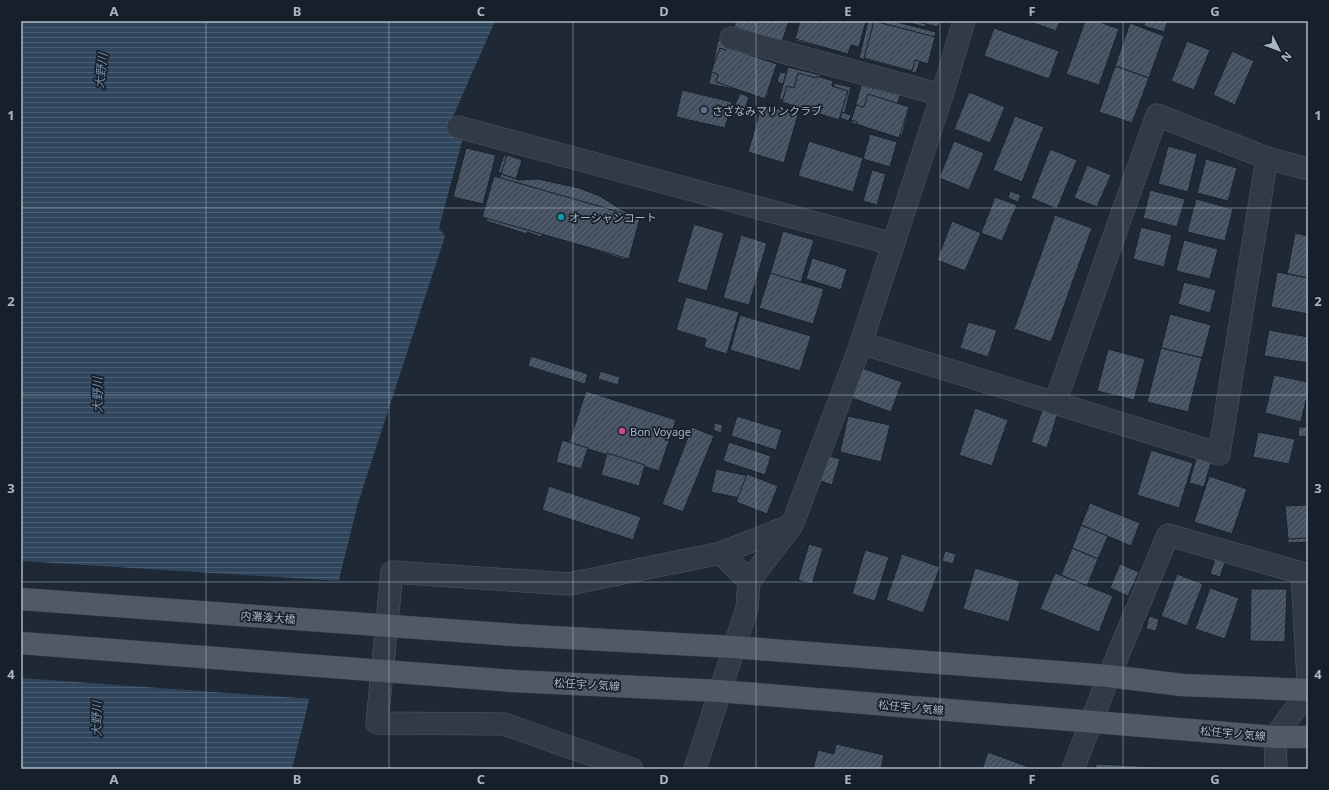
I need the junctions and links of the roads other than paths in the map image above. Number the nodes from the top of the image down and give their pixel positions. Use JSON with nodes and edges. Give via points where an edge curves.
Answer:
{"nodes":[{"id":1,"x":964,"y":21,"type":"edge"},
{"id":2,"x":731,"y":38,"type":"dead end"},
{"id":3,"x":942,"y":95,"type":"junction"},
{"id":4,"x":458,"y":127,"type":"dead end"},
{"id":5,"x":1267,"y":158,"type":"junction"},
{"id":6,"x":1308,"y":169,"type":"edge"},
{"id":7,"x":893,"y":244,"type":"junction"},
{"id":8,"x":861,"y":343,"type":"junction"},
{"id":9,"x":1055,"y":403,"type":"junction"},
{"id":10,"x":792,"y":525,"type":"junction"},
{"id":11,"x":721,"y":553,"type":"junction"},
{"id":12,"x":749,"y":582,"type":"junction"},
{"id":13,"x":21,"y":599,"type":"edge"},
{"id":14,"x":21,"y":643,"type":"edge"},
{"id":15,"x":733,"y":647,"type":"junction"},
{"id":16,"x":1109,"y":676,"type":"junction"},
{"id":17,"x":1308,"y":680,"type":"edge"},
{"id":18,"x":1308,"y":691,"type":"edge"},
{"id":19,"x":719,"y":692,"type":"junction"},
{"id":20,"x":1091,"y":722,"type":"junction"},
{"id":21,"x":1275,"y":737,"type":"junction"},
{"id":22,"x":1308,"y":737,"type":"edge"},
{"id":23,"x":632,"y":769,"type":"edge"},
{"id":24,"x":694,"y":769,"type":"edge"},
{"id":25,"x":1073,"y":769,"type":"edge"},
{"id":26,"x":1276,"y":769,"type":"edge"}],
"edges":[{"from":1,"to":3,"type":"street"},
{"from":2,"to":3,"type":"street"},
{"from":3,"to":7,"type":"street"},
{"from":4,"to":7,"type":"street"},
{"from":5,"to":6,"type":"street"},
{"from":5,"to":9,"type":"street","via":[[1158,115]]},
{"from":5,"to":9,"type":"street","via":[[1219,454]]},
{"from":7,"to":8,"type":"street"},
{"from":8,"to":9,"type":"street"},
{"from":8,"to":10,"type":"street"},
{"from":10,"to":11,"type":"street"},
{"from":10,"to":12,"type":"street"},
{"from":11,"to":12,"type":"street"},
{"from":11,"to":23,"type":"street","via":[[569,584],[392,572],[377,723],[504,724]]},
{"from":12,"to":15,"type":"street","via":[[747,608]]},
{"from":13,"to":15,"type":"main road","name":"内灘湊大橋","bridge":true,"via":[[515,635]]},
{"from":14,"to":19,"type":"main road","name":"松任宇ノ気線","bridge":true,"via":[[513,680]]},
{"from":15,"to":16,"type":"main road"},
{"from":15,"to":19,"type":"street"},
{"from":16,"to":17,"type":"street","via":[[1168,535],[1302,573]]},
{"from":16,"to":18,"type":"main road","via":[[1182,685]]},
{"from":16,"to":20,"type":"street"},
{"from":18,"to":21,"type":"street"},
{"from":19,"to":20,"type":"main road","name":"松任宇ノ気線"},
{"from":19,"to":24,"type":"street"},
{"from":20,"to":21,"type":"main road","name":"松任宇ノ気線"},
{"from":20,"to":25,"type":"street"},
{"from":21,"to":22,"type":"main road","name":"松任宇ノ気線"},
{"from":21,"to":26,"type":"street"}]}
